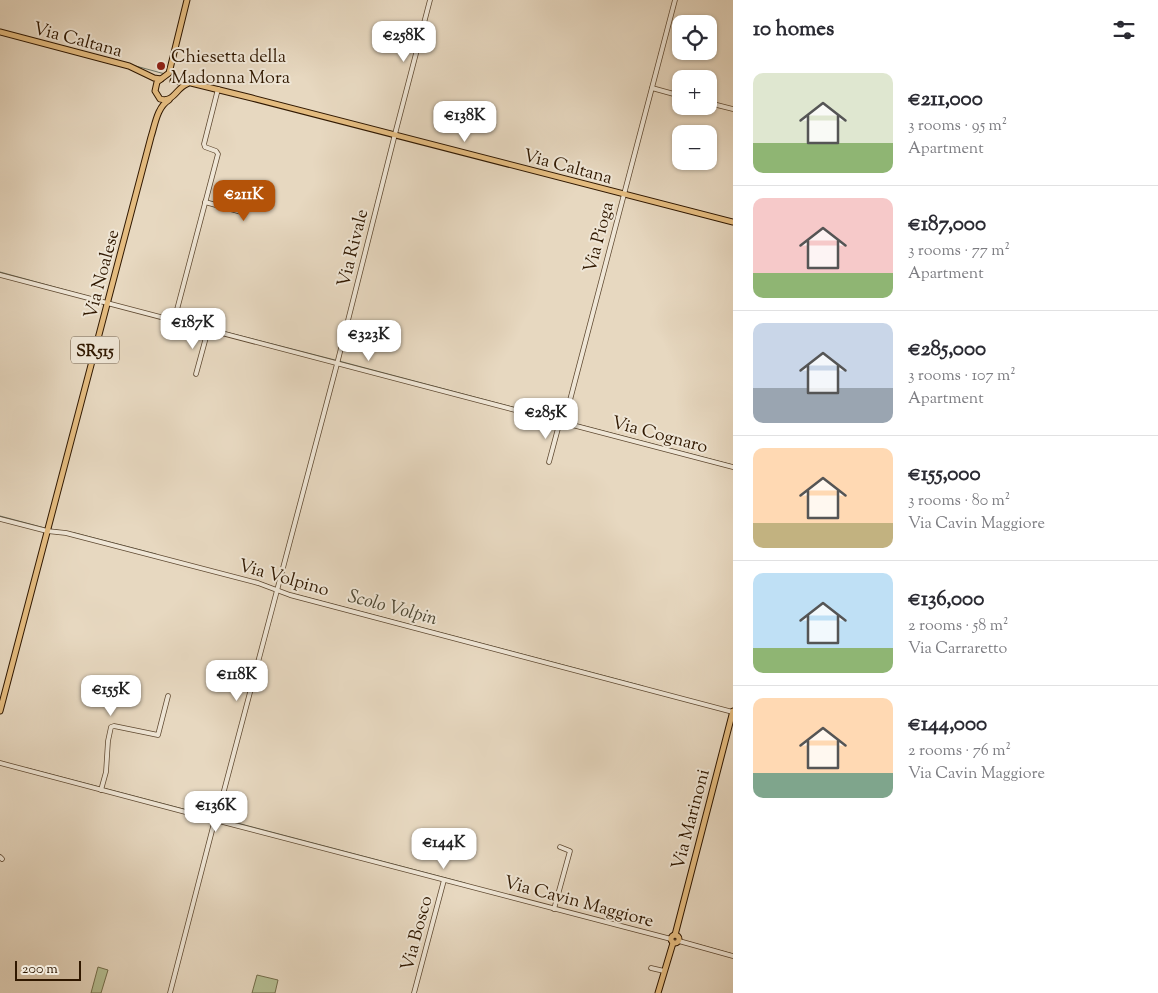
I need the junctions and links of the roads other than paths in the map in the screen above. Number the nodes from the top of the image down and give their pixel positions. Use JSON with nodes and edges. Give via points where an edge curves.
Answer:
{"nodes":[{"id":1,"x":187,"y":0,"type":"edge"},
{"id":2,"x":430,"y":0,"type":"edge"},
{"id":3,"x":675,"y":0,"type":"edge"},
{"id":4,"x":0,"y":32,"type":"edge"},
{"id":5,"x":171,"y":64,"type":"junction"},
{"id":6,"x":147,"y":75,"type":"junction"},
{"id":7,"x":163,"y":79,"type":"junction"},
{"id":8,"x":173,"y":81,"type":"junction"},
{"id":9,"x":193,"y":84,"type":"junction"},
{"id":10,"x":155,"y":87,"type":"junction"},
{"id":11,"x":652,"y":88,"type":"junction"},
{"id":12,"x":218,"y":90,"type":"junction"},
{"id":13,"x":176,"y":93,"type":"junction"},
{"id":14,"x":672,"y":94,"type":"edge"},
{"id":15,"x":157,"y":95,"type":"junction"},
{"id":16,"x":169,"y":100,"type":"junction"},
{"id":17,"x":717,"y":105,"type":"edge"},
{"id":18,"x":733,"y":109,"type":"edge"},
{"id":19,"x":158,"y":112,"type":"junction"},
{"id":20,"x":395,"y":133,"type":"junction"},
{"id":21,"x":255,"y":183,"type":"dead end"},
{"id":22,"x":624,"y":194,"type":"junction"},
{"id":23,"x":205,"y":202,"type":"junction"},
{"id":24,"x":733,"y":222,"type":"edge"},
{"id":25,"x":0,"y":275,"type":"edge"},
{"id":26,"x":107,"y":304,"type":"junction"},
{"id":27,"x":174,"y":321,"type":"junction"},
{"id":28,"x":189,"y":325,"type":"junction"},
{"id":29,"x":208,"y":330,"type":"junction"},
{"id":30,"x":185,"y":337,"type":"dead end"},
{"id":31,"x":336,"y":363,"type":"junction"},
{"id":32,"x":196,"y":374,"type":"dead end"},
{"id":33,"x":562,"y":422,"type":"junction"},
{"id":34,"x":549,"y":462,"type":"dead end"},
{"id":35,"x":733,"y":467,"type":"edge"},
{"id":36,"x":0,"y":519,"type":"edge"},
{"id":37,"x":47,"y":531,"type":"junction"},
{"id":38,"x":277,"y":588,"type":"junction"},
{"id":39,"x":168,"y":696,"type":"dead end"},
{"id":40,"x":0,"y":711,"type":"edge"},
{"id":41,"x":733,"y":712,"type":"edge"},
{"id":42,"x":0,"y":764,"type":"edge"},
{"id":43,"x":101,"y":788,"type":"junction"},
{"id":44,"x":218,"y":818,"type":"junction"},
{"id":45,"x":213,"y":821,"type":"junction"},
{"id":46,"x":560,"y":848,"type":"dead end"},
{"id":47,"x":444,"y":880,"type":"junction"},
{"id":48,"x":555,"y":907,"type":"junction"},
{"id":49,"x":674,"y":939,"type":"junction"},
{"id":50,"x":733,"y":956,"type":"edge"},
{"id":51,"x":651,"y":968,"type":"dead end"},
{"id":52,"x":664,"y":971,"type":"junction"},
{"id":53,"x":170,"y":993,"type":"edge"},
{"id":54,"x":414,"y":993,"type":"edge"},
{"id":55,"x":658,"y":993,"type":"edge"}],
"edges":[{"from":1,"to":5,"type":"main road"},
{"from":2,"to":20,"type":"street","name":"Via Rivale"},
{"from":3,"to":11,"type":"street","name":"Via Pioga"},
{"from":4,"to":6,"type":"main road","name":"Via Caltana","via":[[129,66]]},
{"from":5,"to":7,"type":"main road"},
{"from":5,"to":8,"type":"main road"},
{"from":6,"to":7,"type":"main road","name":"Via Caltana"},
{"from":6,"to":10,"type":"main road"},
{"from":7,"to":8,"type":"main road"},
{"from":7,"to":10,"type":"main road"},
{"from":8,"to":9,"type":"main road","name":"Via Caltana"},
{"from":8,"to":13,"type":"main road"},
{"from":9,"to":12,"type":"main road","name":"Via Caltana"},
{"from":9,"to":13,"type":"main road","via":[[181,87]]},
{"from":10,"to":15,"type":"main road","name":"Via Noalese","number":"SR515"},
{"from":11,"to":14,"type":"street"},
{"from":11,"to":22,"type":"street","name":"Via Pioga"},
{"from":12,"to":20,"type":"main road","name":"Via Caltana"},
{"from":12,"to":23,"type":"street","via":[[204,144],[218,152]]},
{"from":13,"to":16,"type":"main road","name":"Via Noalese","number":"SR515"},
{"from":15,"to":16,"type":"main road"},
{"from":15,"to":19,"type":"main road","name":"Via Noalese","number":"SR515"},
{"from":16,"to":19,"type":"main road","name":"Via Noalese","number":"SR515"},
{"from":17,"to":18,"type":"street"},
{"from":19,"to":26,"type":"main road","name":"Via Noalese","number":"SR515"},
{"from":20,"to":22,"type":"main road","name":"Via Caltana"},
{"from":20,"to":31,"type":"street","name":"Via Rivale"},
{"from":21,"to":23,"type":"street","via":[[245,213]]},
{"from":22,"to":24,"type":"main road","name":"Via Caltana"},
{"from":22,"to":33,"type":"street","name":"Via Pioga"},
{"from":23,"to":27,"type":"street"},
{"from":25,"to":26,"type":"street","name":"Via Cognaro"},
{"from":26,"to":27,"type":"street","name":"Via Cognaro"},
{"from":26,"to":37,"type":"main road","name":"Via Noalese","number":"SR515"},
{"from":27,"to":28,"type":"street","name":"Via Cognaro"},
{"from":28,"to":29,"type":"street","name":"Via Cognaro"},
{"from":28,"to":30,"type":"street"},
{"from":29,"to":31,"type":"street","name":"Via Cognaro"},
{"from":29,"to":32,"type":"street"},
{"from":31,"to":33,"type":"street","name":"Via Cognaro"},
{"from":31,"to":38,"type":"street","name":"Via Rivale"},
{"from":33,"to":34,"type":"street","name":"Via Pioga"},
{"from":33,"to":35,"type":"street","name":"Via Cognaro"},
{"from":36,"to":37,"type":"street","name":"Via Volpino"},
{"from":37,"to":38,"type":"street","name":"Via Volpino","via":[[66,533]]},
{"from":37,"to":40,"type":"main road","name":"Via Noalese"},
{"from":38,"to":41,"type":"street","name":"Via Volpino"},
{"from":38,"to":44,"type":"street","name":"Via Rivale"},
{"from":39,"to":43,"type":"street","via":[[158,735],[111,727]]},
{"from":41,"to":49,"type":"main road","name":"Via Marinoni"},
{"from":42,"to":43,"type":"street"},
{"from":43,"to":45,"type":"street"},
{"from":44,"to":45,"type":"street"},
{"from":44,"to":47,"type":"street","name":"Via Cavin Maggiore"},
{"from":45,"to":53,"type":"street"},
{"from":46,"to":48,"type":"street","via":[[570,851]]},
{"from":47,"to":48,"type":"street","name":"Via Cavin Maggiore"},
{"from":47,"to":54,"type":"street","name":"Via Bosco"},
{"from":48,"to":49,"type":"street","name":"Via Cavin Maggiore"},
{"from":49,"to":50,"type":"street","name":"Via Cavin Maggiore"},
{"from":49,"to":52,"type":"main road","name":"Via Marinoni"},
{"from":51,"to":52,"type":"street"},
{"from":52,"to":55,"type":"main road","name":"Via Marinoni"}]}
